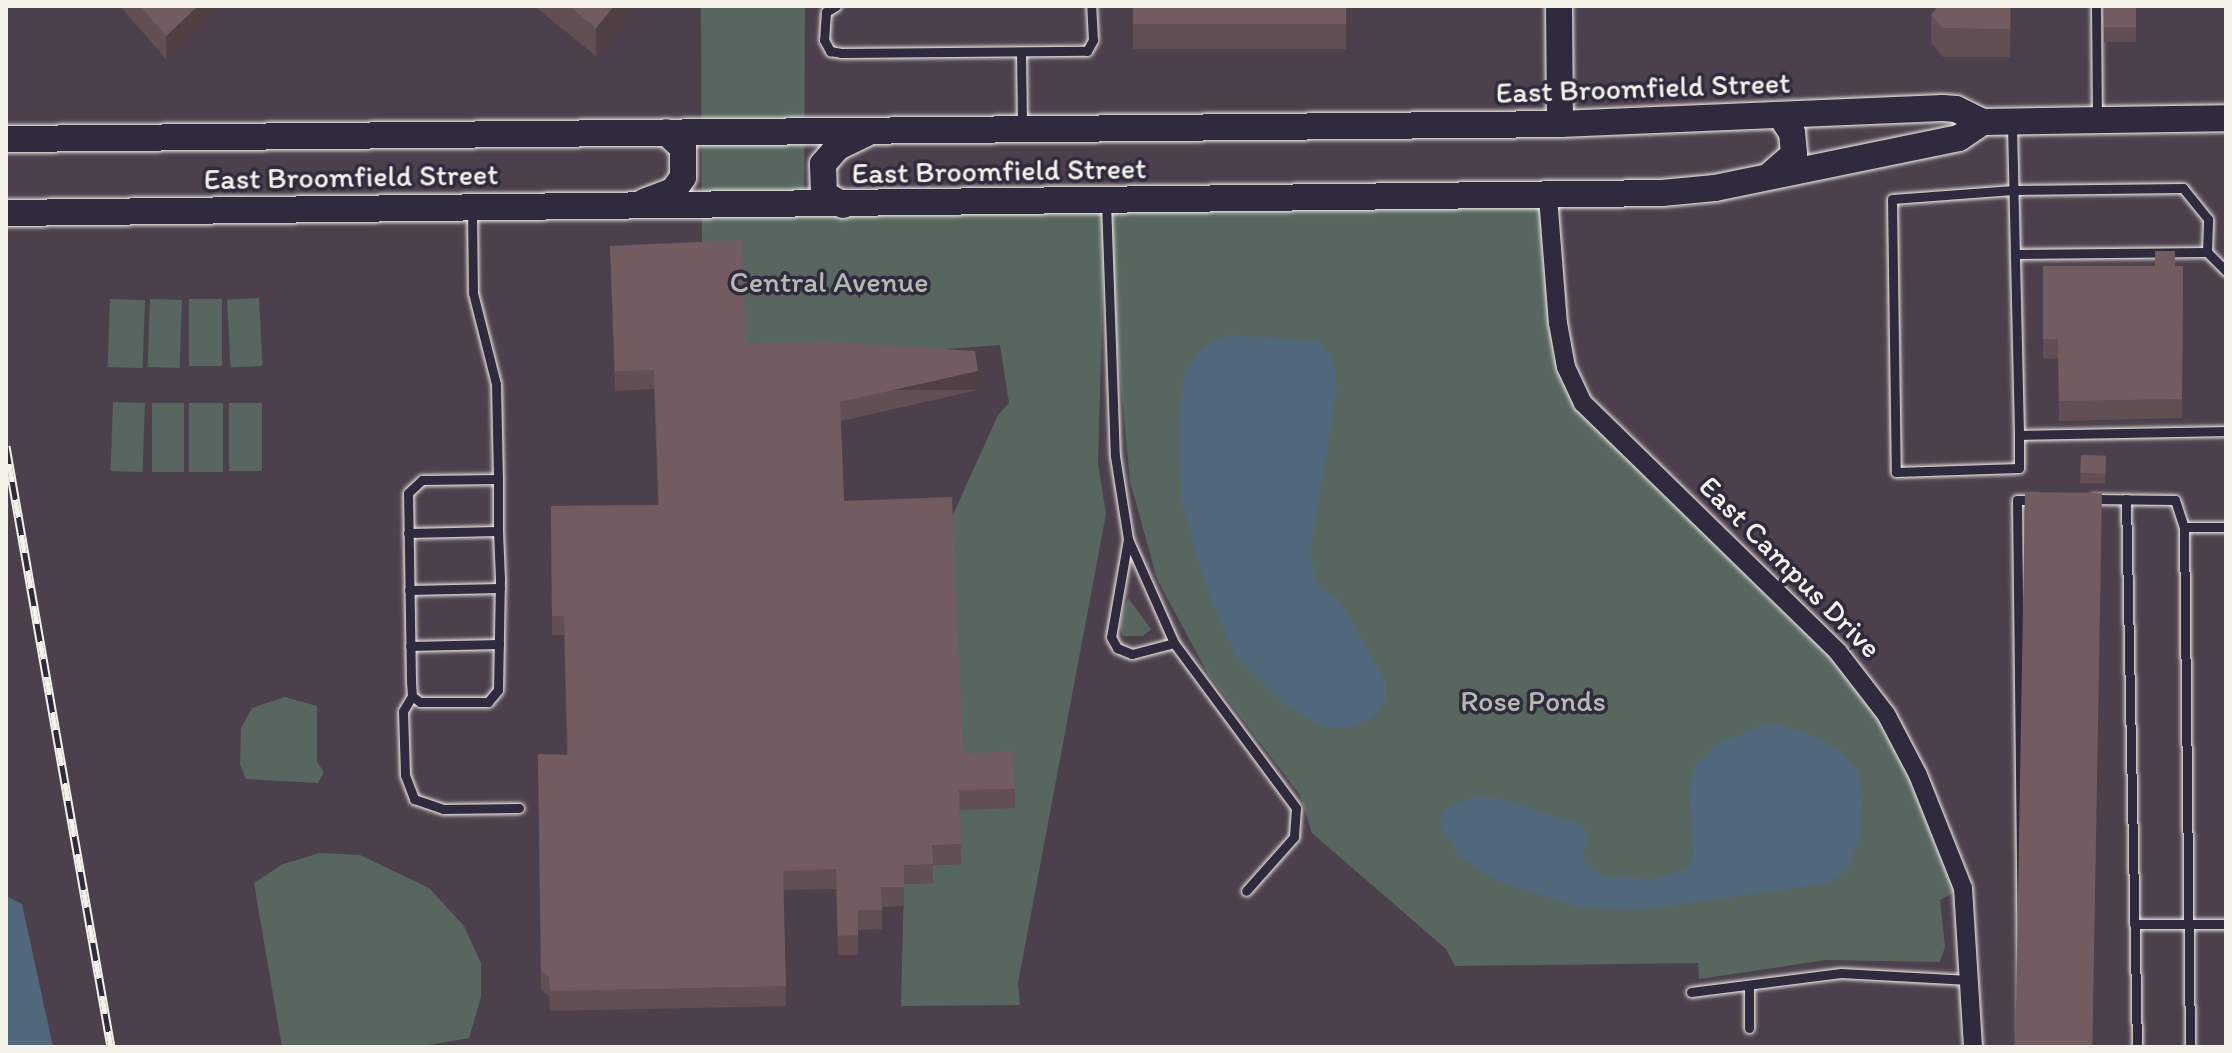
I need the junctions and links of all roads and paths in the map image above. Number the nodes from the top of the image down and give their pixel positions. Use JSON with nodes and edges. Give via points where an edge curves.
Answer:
{"nodes":[{"id":1,"x":836,"y":6,"type":"edge"},
{"id":2,"x":1091,"y":6,"type":"edge"},
{"id":3,"x":1559,"y":6,"type":"edge"},
{"id":4,"x":2096,"y":6,"type":"edge"},
{"id":5,"x":1021,"y":52,"type":"junction"},
{"id":6,"x":1781,"y":116,"type":"junction"},
{"id":7,"x":2226,"y":118,"type":"edge"},
{"id":8,"x":2097,"y":120,"type":"junction"},
{"id":9,"x":1983,"y":122,"type":"junction"},
{"id":10,"x":2012,"y":122,"type":"junction"},
{"id":11,"x":1560,"y":124,"type":"junction"},
{"id":12,"x":1022,"y":128,"type":"junction"},
{"id":13,"x":874,"y":130,"type":"junction"},
{"id":14,"x":666,"y":132,"type":"junction"},
{"id":15,"x":6,"y":139,"type":"edge"},
{"id":16,"x":1766,"y":178,"type":"junction"},
{"id":17,"x":2013,"y":190,"type":"junction"},
{"id":18,"x":1548,"y":197,"type":"junction"},
{"id":19,"x":1106,"y":202,"type":"junction"},
{"id":20,"x":843,"y":205,"type":"junction"},
{"id":21,"x":621,"y":207,"type":"junction"},
{"id":22,"x":472,"y":208,"type":"junction"},
{"id":23,"x":6,"y":213,"type":"edge"},
{"id":24,"x":2207,"y":252,"type":"junction"},
{"id":25,"x":2015,"y":254,"type":"junction"},
{"id":26,"x":2226,"y":271,"type":"edge"},
{"id":27,"x":2226,"y":431,"type":"edge"},
{"id":28,"x":2019,"y":435,"type":"junction"},
{"id":29,"x":498,"y":479,"type":"junction"},
{"id":30,"x":2079,"y":499,"type":"edge"},
{"id":31,"x":2126,"y":499,"type":"junction"},
{"id":32,"x":2048,"y":500,"type":"edge"},
{"id":33,"x":2184,"y":527,"type":"junction"},
{"id":34,"x":2226,"y":527,"type":"edge"},
{"id":35,"x":498,"y":531,"type":"junction"},
{"id":36,"x":408,"y":533,"type":"junction"},
{"id":37,"x":1128,"y":539,"type":"junction"},
{"id":38,"x":500,"y":588,"type":"junction"},
{"id":39,"x":409,"y":590,"type":"junction"},
{"id":40,"x":1174,"y":643,"type":"junction"},
{"id":41,"x":499,"y":644,"type":"junction"},
{"id":42,"x":410,"y":646,"type":"junction"},
{"id":43,"x":412,"y":696,"type":"junction"},
{"id":44,"x":519,"y":808,"type":"dead end"},
{"id":45,"x":1246,"y":891,"type":"dead end"},
{"id":46,"x":2188,"y":923,"type":"junction"},
{"id":47,"x":2134,"y":924,"type":"junction"},
{"id":48,"x":2226,"y":924,"type":"edge"},
{"id":49,"x":1973,"y":980,"type":"junction"},
{"id":50,"x":1749,"y":988,"type":"junction"},
{"id":51,"x":1691,"y":992,"type":"dead end"},
{"id":52,"x":1749,"y":1028,"type":"dead end"},
{"id":53,"x":1973,"y":1047,"type":"edge"},
{"id":54,"x":2023,"y":1047,"type":"edge"},
{"id":55,"x":2137,"y":1047,"type":"edge"},
{"id":56,"x":2190,"y":1047,"type":"edge"}],
"edges":[{"from":1,"to":5,"type":"lane","via":[[824,20],[830,51]]},
{"from":2,"to":5,"type":"lane","via":[[1093,40],[1087,51]]},
{"from":3,"to":11,"type":"main road"},
{"from":4,"to":8,"type":"lane"},
{"from":5,"to":12,"type":"lane"},
{"from":6,"to":9,"type":"main road","name":"East Broomfield Street","via":[[1956,109]]},
{"from":6,"to":11,"type":"main road","name":"East Broomfield Street"},
{"from":6,"to":16,"type":"main road","via":[[1792,133],[1794,154]]},
{"from":7,"to":8,"type":"main road","name":"East Broomfield Street"},
{"from":8,"to":10,"type":"main road","name":"East Broomfield Street"},
{"from":9,"to":10,"type":"main road","name":"East Broomfield Street"},
{"from":9,"to":16,"type":"main road","name":"East Broomfield Street","via":[[1959,138]]},
{"from":10,"to":17,"type":"lane"},
{"from":11,"to":12,"type":"main road","name":"East Broomfield Street"},
{"from":12,"to":13,"type":"main road","name":"East Broomfield Street"},
{"from":13,"to":14,"type":"main road","name":"East Broomfield Street"},
{"from":13,"to":20,"type":"main road","via":[[838,147],[823,164],[824,194]]},
{"from":14,"to":15,"type":"main road","name":"East Broomfield Street"},
{"from":14,"to":21,"type":"main road","via":[[683,148],[683,177],[667,195]]},
{"from":16,"to":18,"type":"main road","name":"East Broomfield Street","via":[[1688,191]]},
{"from":17,"to":24,"type":"lane","via":[[2183,188],[2208,219]]},
{"from":17,"to":25,"type":"lane"},
{"from":17,"to":28,"type":"lane","via":[[1892,199],[1896,472],[2019,468]]},
{"from":18,"to":19,"type":"main road","name":"East Broomfield Street"},
{"from":18,"to":49,"type":"street","name":"East Campus Drive","via":[[1558,323],[1571,382],[1600,425],[1838,652],[1886,714],[1941,823],[1963,888]]},
{"from":19,"to":20,"type":"main road","name":"East Broomfield Street"},
{"from":19,"to":37,"type":"lane","via":[[1115,456]]},
{"from":20,"to":21,"type":"main road","name":"East Broomfield Street"},
{"from":21,"to":22,"type":"main road","name":"East Broomfield Street"},
{"from":22,"to":23,"type":"main road","name":"East Broomfield Street"},
{"from":22,"to":29,"type":"lane","via":[[473,293],[494,366]]},
{"from":24,"to":25,"type":"lane"},
{"from":24,"to":26,"type":"lane"},
{"from":25,"to":28,"type":"lane"},
{"from":27,"to":28,"type":"lane"},
{"from":29,"to":35,"type":"lane"},
{"from":29,"to":36,"type":"lane","via":[[436,479],[411,485]]},
{"from":30,"to":31,"type":"lane"},
{"from":31,"to":33,"type":"lane","via":[[2175,500]]},
{"from":31,"to":47,"type":"lane"},
{"from":32,"to":54,"type":"lane","via":[[2017,500]]},
{"from":33,"to":34,"type":"lane"},
{"from":33,"to":46,"type":"lane"},
{"from":35,"to":36,"type":"lane"},
{"from":35,"to":38,"type":"lane"},
{"from":36,"to":39,"type":"lane"},
{"from":37,"to":40,"type":"lane"},
{"from":37,"to":40,"type":"lane","via":[[1111,637],[1117,648],[1132,654]]},
{"from":38,"to":39,"type":"lane"},
{"from":38,"to":41,"type":"lane"},
{"from":39,"to":42,"type":"lane"},
{"from":40,"to":45,"type":"lane","via":[[1296,808],[1294,837]]},
{"from":41,"to":42,"type":"lane"},
{"from":41,"to":43,"type":"lane","via":[[496,698],[420,702]]},
{"from":42,"to":43,"type":"lane"},
{"from":43,"to":44,"type":"lane","via":[[403,711],[405,775],[414,799],[443,809]]},
{"from":46,"to":47,"type":"lane"},
{"from":46,"to":48,"type":"lane"},
{"from":46,"to":56,"type":"lane"},
{"from":47,"to":55,"type":"lane"},
{"from":49,"to":50,"type":"lane","via":[[1841,973]]},
{"from":49,"to":53,"type":"street","name":"East Campus Drive"},
{"from":50,"to":51,"type":"lane"},
{"from":50,"to":52,"type":"lane"}]}
